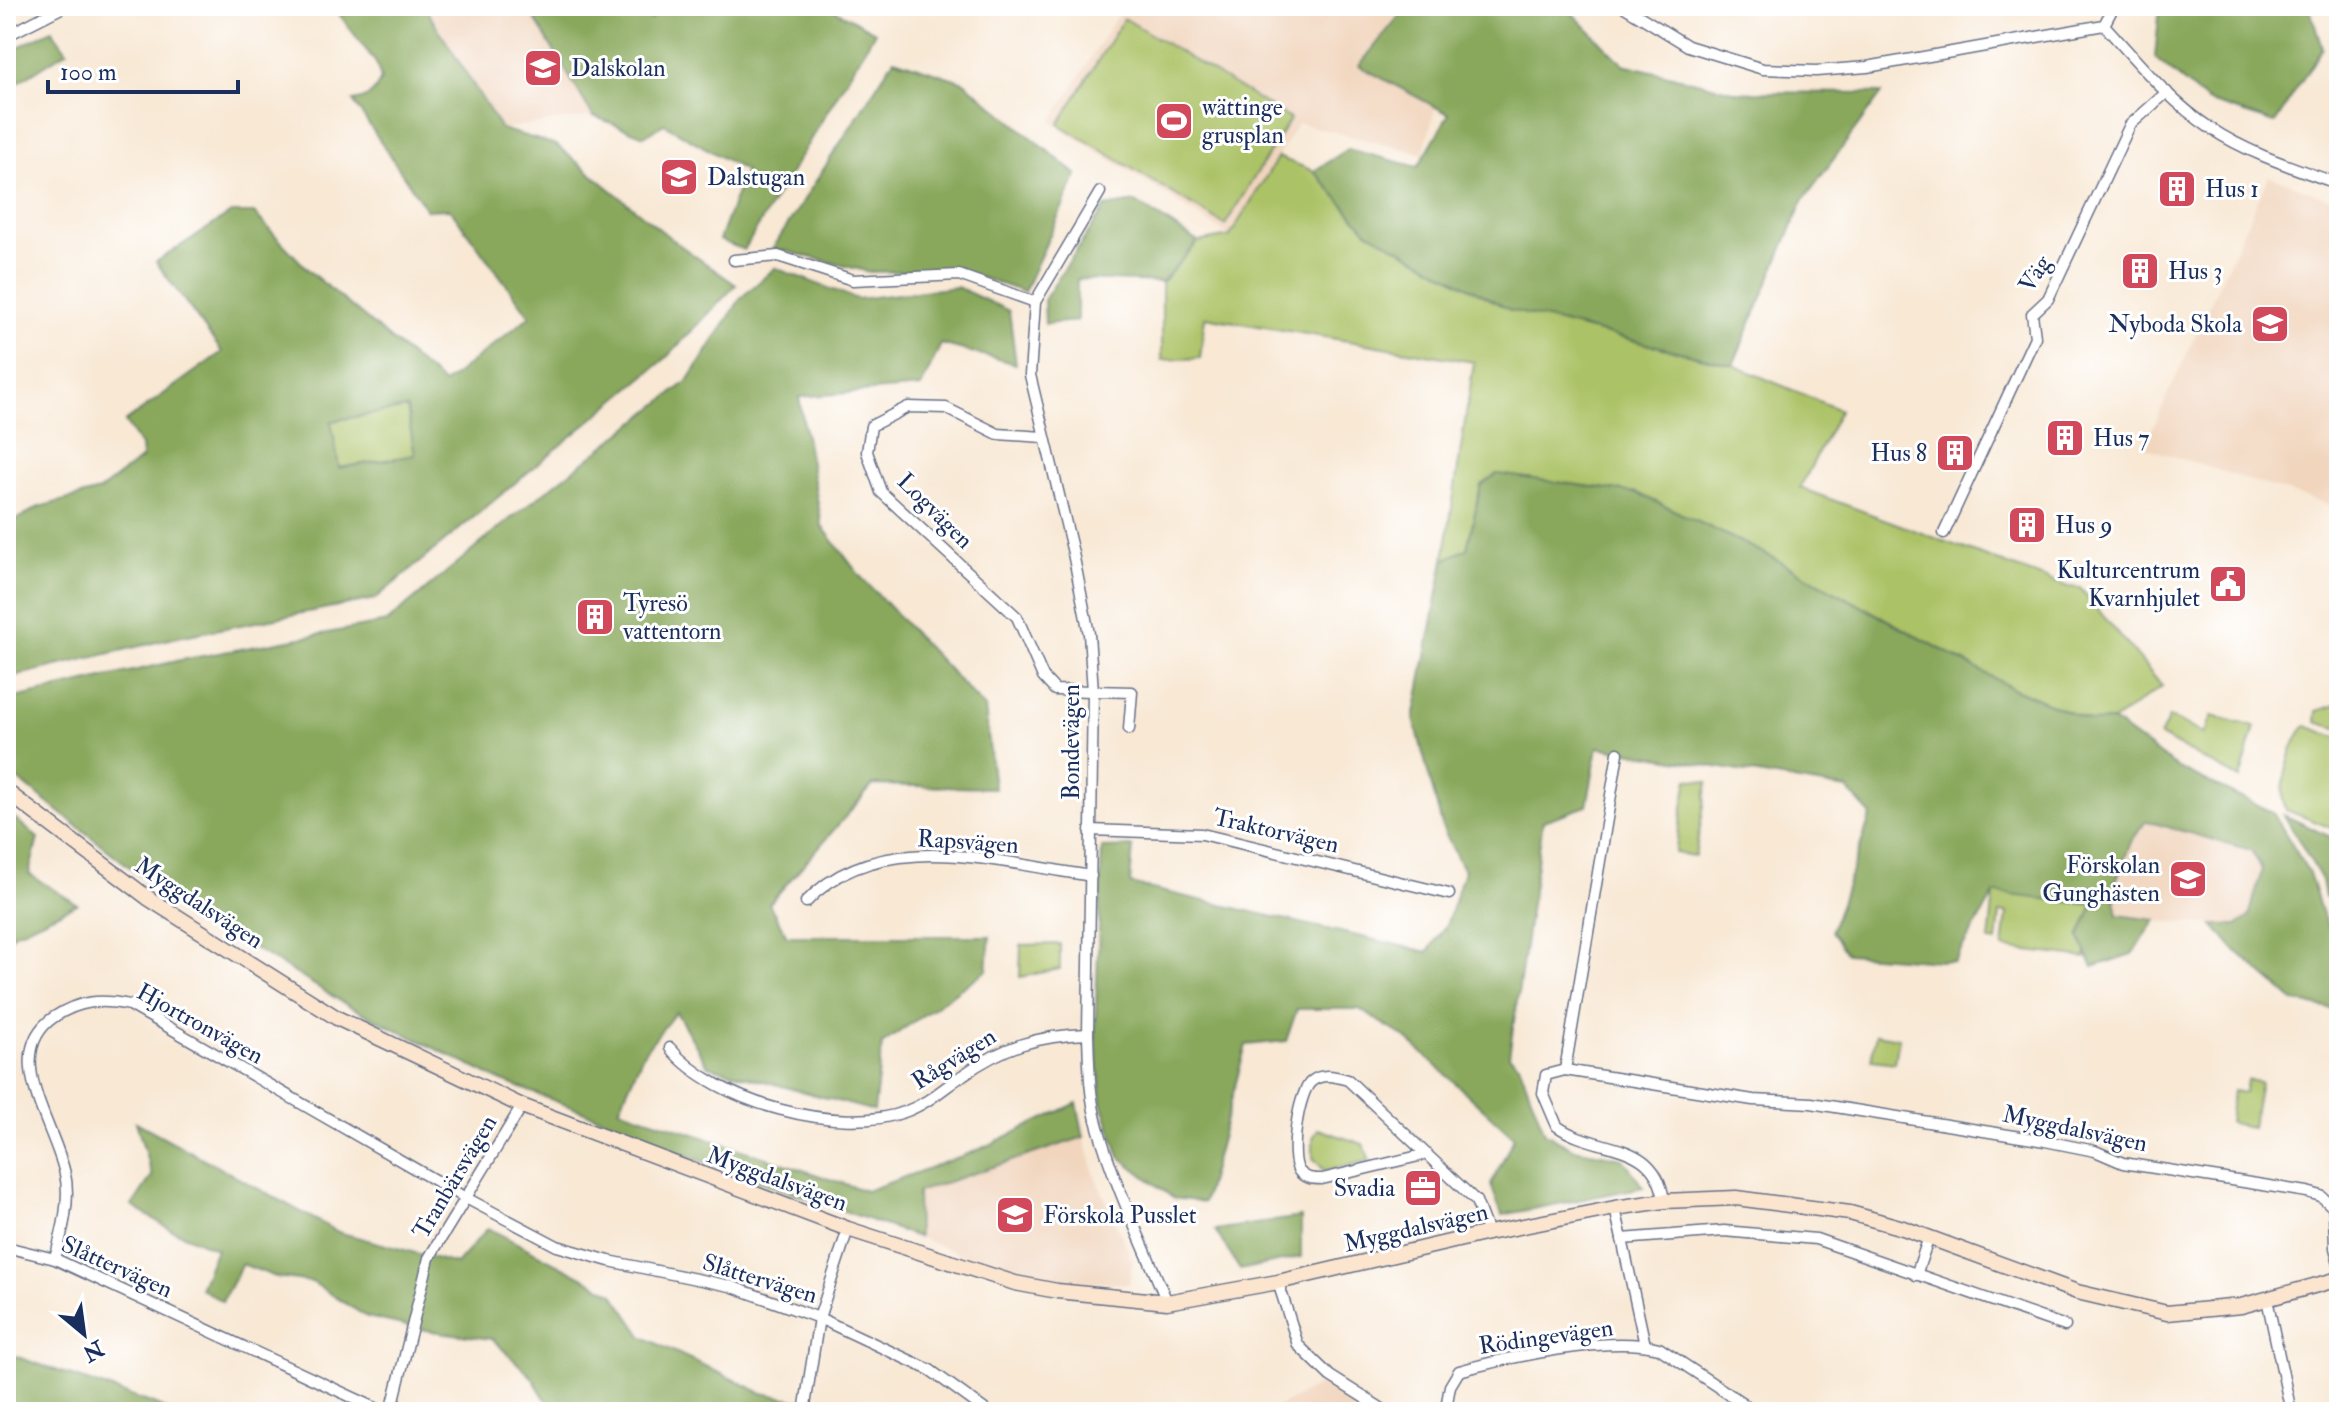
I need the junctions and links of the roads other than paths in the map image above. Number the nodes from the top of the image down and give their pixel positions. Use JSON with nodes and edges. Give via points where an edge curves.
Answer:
{"nodes":[{"id":1,"x":65,"y":6,"type":"edge"},
{"id":2,"x":1623,"y":6,"type":"edge"},
{"id":3,"x":2114,"y":6,"type":"edge"},
{"id":4,"x":2104,"y":25,"type":"junction"},
{"id":5,"x":6,"y":36,"type":"edge"},
{"id":6,"x":2167,"y":92,"type":"junction"},
{"id":7,"x":2339,"y":184,"type":"edge"},
{"id":8,"x":1100,"y":192,"type":"dead end"},
{"id":9,"x":734,"y":260,"type":"dead end"},
{"id":10,"x":1035,"y":302,"type":"junction"},
{"id":11,"x":1043,"y":437,"type":"junction"},
{"id":12,"x":1944,"y":533,"type":"dead end"},
{"id":13,"x":1093,"y":691,"type":"junction"},
{"id":14,"x":1129,"y":729,"type":"dead end"},
{"id":15,"x":1618,"y":753,"type":"dead end"},
{"id":16,"x":6,"y":791,"type":"edge"},
{"id":17,"x":1090,"y":830,"type":"junction"},
{"id":18,"x":1091,"y":876,"type":"junction"},
{"id":19,"x":1449,"y":894,"type":"dead end"},
{"id":20,"x":806,"y":902,"type":"dead end"},
{"id":21,"x":1088,"y":1034,"type":"junction"},
{"id":22,"x":670,"y":1048,"type":"dead end"},
{"id":23,"x":1565,"y":1070,"type":"junction"},
{"id":24,"x":522,"y":1106,"type":"junction"},
{"id":25,"x":1427,"y":1154,"type":"junction"},
{"id":26,"x":464,"y":1197,"type":"junction"},
{"id":27,"x":1664,"y":1201,"type":"junction"},
{"id":28,"x":1615,"y":1208,"type":"junction"},
{"id":29,"x":848,"y":1229,"type":"junction"},
{"id":30,"x":1488,"y":1233,"type":"junction"},
{"id":31,"x":1929,"y":1237,"type":"junction"},
{"id":32,"x":1622,"y":1239,"type":"junction"},
{"id":33,"x":6,"y":1247,"type":"edge"},
{"id":34,"x":55,"y":1259,"type":"junction"},
{"id":35,"x":2339,"y":1263,"type":"edge"},
{"id":36,"x":1916,"y":1275,"type":"junction"},
{"id":37,"x":2339,"y":1279,"type":"edge"},
{"id":38,"x":1278,"y":1282,"type":"junction"},
{"id":39,"x":2267,"y":1299,"type":"junction"},
{"id":40,"x":1167,"y":1302,"type":"junction"},
{"id":41,"x":819,"y":1318,"type":"junction"},
{"id":42,"x":2065,"y":1326,"type":"dead end"},
{"id":43,"x":1645,"y":1345,"type":"junction"},
{"id":44,"x":1446,"y":1408,"type":"dead end"},
{"id":45,"x":384,"y":1412,"type":"edge"},
{"id":46,"x":391,"y":1412,"type":"edge"},
{"id":47,"x":804,"y":1412,"type":"edge"},
{"id":48,"x":988,"y":1412,"type":"edge"},
{"id":49,"x":1387,"y":1412,"type":"edge"},
{"id":50,"x":1756,"y":1412,"type":"edge"},
{"id":51,"x":2291,"y":1412,"type":"edge"}],
"edges":[{"from":1,"to":5,"type":"street"},
{"from":2,"to":4,"type":"street","via":[[1688,46],[1763,69],[1867,67]]},
{"from":3,"to":4,"type":"street"},
{"from":4,"to":6,"type":"street"},
{"from":6,"to":7,"type":"street","via":[[2210,127],[2262,156]]},
{"from":6,"to":12,"type":"street","name":"Väg","via":[[2130,125],[2048,299],[2032,314],[2035,337]]},
{"from":8,"to":10,"type":"street","name":"Bondevägen"},
{"from":9,"to":10,"type":"street","via":[[778,256],[853,280],[959,275]]},
{"from":10,"to":11,"type":"street","name":"Bondevägen","via":[[1030,375]]},
{"from":11,"to":13,"type":"street","name":"Bondevägen","via":[[1076,566]]},
{"from":11,"to":13,"type":"street","name":"Logvägen","via":[[998,434],[946,408],[908,407],[871,426],[867,452],[881,492],[1017,617],[1043,677],[1055,690]]},
{"from":13,"to":14,"type":"street","via":[[1132,692]]},
{"from":13,"to":17,"type":"street","name":"Bondevägen"},
{"from":15,"to":23,"type":"street"},
{"from":16,"to":24,"type":"street","name":"Myggdalsvägen","via":[[148,898],[337,1018]]},
{"from":17,"to":18,"type":"street","name":"Bondevägen"},
{"from":17,"to":19,"type":"street","name":"Traktorvägen","via":[[1202,834]]},
{"from":18,"to":20,"type":"street","name":"Rapsvägen","via":[[962,857],[895,858],[843,871]]},
{"from":18,"to":21,"type":"street","name":"Bondevägen"},
{"from":21,"to":22,"type":"street","name":"Rågvägen","via":[[1026,1041],[995,1052],[925,1103],[866,1120],[771,1107],[700,1076]]},
{"from":21,"to":40,"type":"street","name":"Bondevägen","via":[[1097,1125]]},
{"from":23,"to":27,"type":"street","via":[[1546,1075],[1542,1087],[1557,1126],[1583,1140],[1633,1152],[1654,1175]]},
{"from":23,"to":35,"type":"street","name":"Myggdalsvägen","via":[[2045,1141],[2123,1163],[2307,1192],[2334,1208]]},
{"from":24,"to":26,"type":"street","name":"Tranbärsvägen"},
{"from":24,"to":29,"type":"street","name":"Myggdalsvägen"},
{"from":25,"to":25,"type":"street","via":[[1348,1080],[1330,1075],[1312,1080],[1303,1094],[1293,1154],[1301,1174],[1309,1178]]},
{"from":25,"to":30,"type":"street","via":[[1476,1201]]},
{"from":26,"to":34,"type":"street","name":"Hjortronvägen","via":[[130,1005],[102,999],[72,1005],[41,1026],[30,1044],[30,1079],[66,1176],[64,1225]]},
{"from":26,"to":41,"type":"street","name":"Slåttervägen","via":[[557,1246],[730,1286]]},
{"from":26,"to":46,"type":"street","name":"Tranbärsvägen","via":[[429,1258]]},
{"from":27,"to":28,"type":"street","name":"Myggdalsvägen"},
{"from":27,"to":31,"type":"street","name":"Myggdalsvägen","via":[[1736,1198],[1803,1204]]},
{"from":28,"to":30,"type":"street","name":"Myggdalsvägen"},
{"from":28,"to":32,"type":"street"},
{"from":29,"to":40,"type":"street","name":"Myggdalsvägen","via":[[1015,1283]]},
{"from":29,"to":41,"type":"street"},
{"from":30,"to":38,"type":"street","name":"Myggdalsvägen"},
{"from":31,"to":36,"type":"street"},
{"from":31,"to":39,"type":"street","name":"Myggdalsvägen","via":[[2077,1292],[2139,1308],[2209,1311]]},
{"from":32,"to":36,"type":"street","via":[[1724,1231],[1816,1239]]},
{"from":32,"to":43,"type":"street"},
{"from":33,"to":34,"type":"street","name":"Slåttervägen"},
{"from":34,"to":45,"type":"street","name":"Slåttervägen"},
{"from":36,"to":42,"type":"street"},
{"from":37,"to":39,"type":"street","name":"Myggdalsvägen"},
{"from":38,"to":40,"type":"street","name":"Myggdalsvägen"},
{"from":38,"to":49,"type":"street","via":[[1298,1345],[1330,1376]]},
{"from":39,"to":51,"type":"street"},
{"from":41,"to":47,"type":"street"},
{"from":41,"to":48,"type":"street","name":"Slåttervägen","via":[[930,1370]]},
{"from":43,"to":44,"type":"street","name":"Rödingevägen","via":[[1572,1348],[1459,1371]]},
{"from":43,"to":50,"type":"street","name":"Rödingevägen","via":[[1659,1348]]}]}
